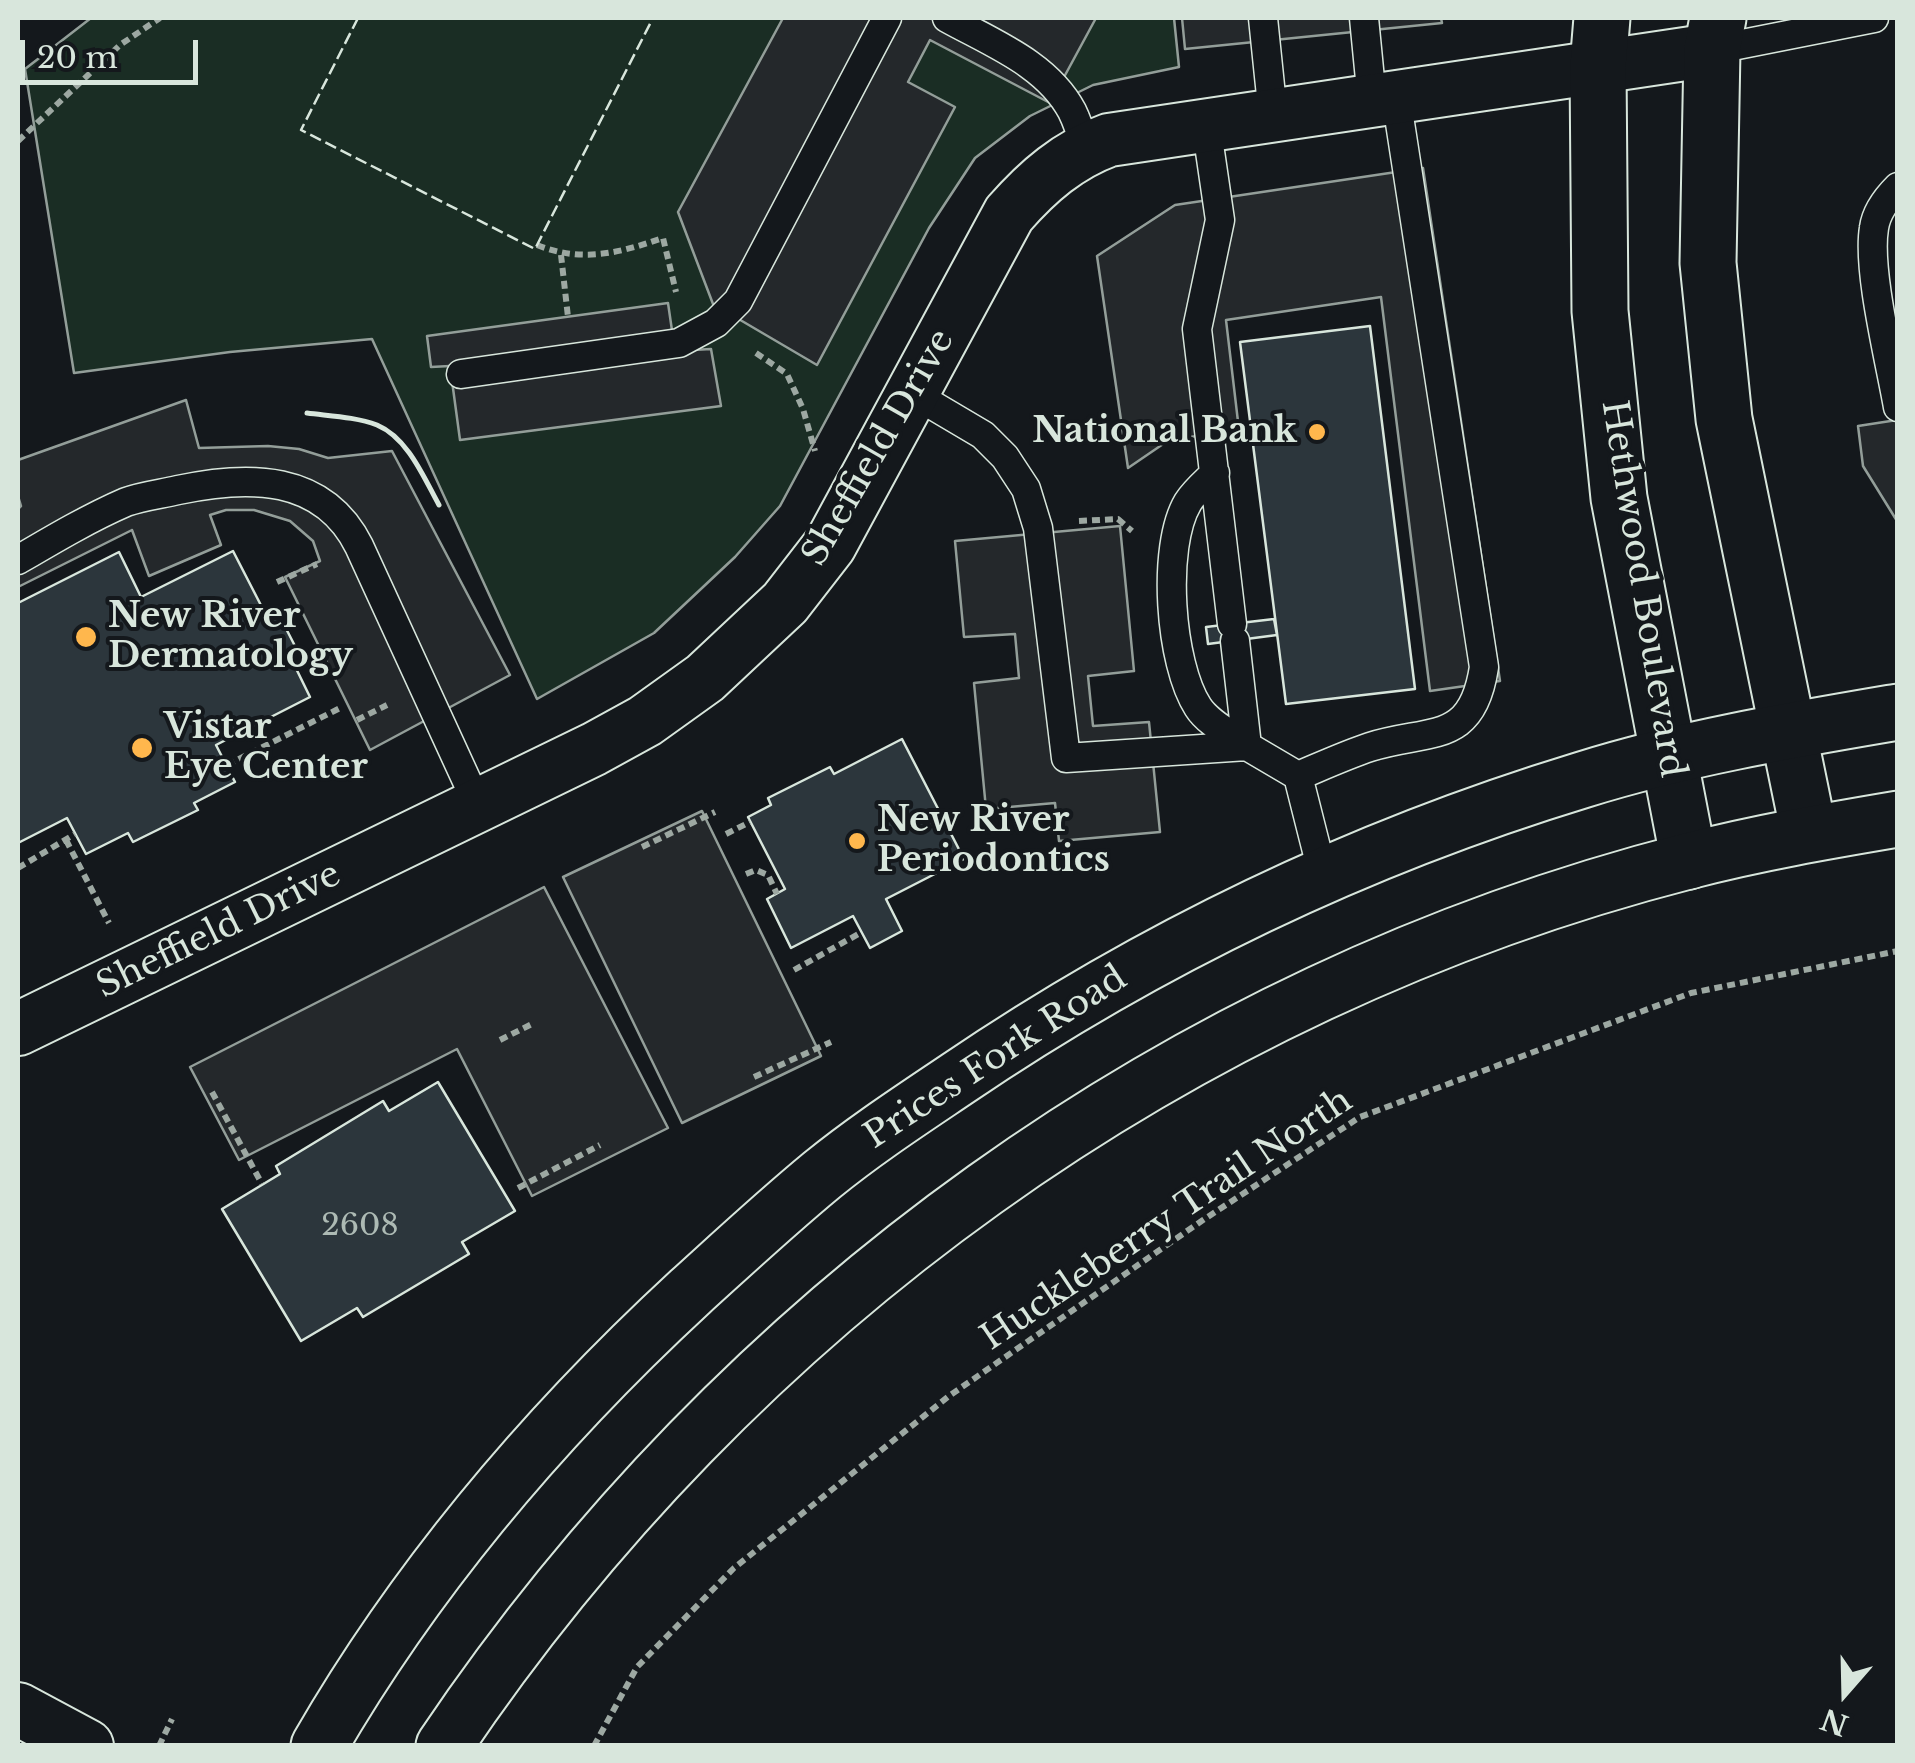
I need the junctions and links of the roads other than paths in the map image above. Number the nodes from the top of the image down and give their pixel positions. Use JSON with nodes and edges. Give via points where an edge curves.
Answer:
{"nodes":[{"id":1,"x":887,"y":18,"type":"edge"},
{"id":2,"x":947,"y":18,"type":"edge"},
{"id":3,"x":1263,"y":18,"type":"edge"},
{"id":4,"x":1364,"y":18,"type":"edge"},
{"id":5,"x":1874,"y":18,"type":"edge"},
{"id":6,"x":1715,"y":34,"type":"edge"},
{"id":7,"x":1600,"y":42,"type":"edge"},
{"id":8,"x":1384,"y":99,"type":"junction"},
{"id":9,"x":1273,"y":115,"type":"junction"},
{"id":10,"x":1206,"y":124,"type":"junction"},
{"id":11,"x":1086,"y":148,"type":"junction"},
{"id":12,"x":1898,"y":188,"type":"edge"},
{"id":13,"x":461,"y":374,"type":"dead end"},
{"id":14,"x":912,"y":393,"type":"junction"},
{"id":15,"x":1898,"y":408,"type":"edge"},
{"id":16,"x":1215,"y":472,"type":"junction"},
{"id":17,"x":18,"y":560,"type":"edge"},
{"id":18,"x":1898,"y":712,"type":"edge"},
{"id":19,"x":1787,"y":731,"type":"junction"},
{"id":20,"x":1247,"y":746,"type":"junction"},
{"id":21,"x":1668,"y":756,"type":"junction"},
{"id":22,"x":1298,"y":776,"type":"junction"},
{"id":23,"x":478,"y":805,"type":"junction"},
{"id":24,"x":1898,"y":820,"type":"edge"},
{"id":25,"x":1809,"y":833,"type":"junction"},
{"id":26,"x":1689,"y":860,"type":"junction"},
{"id":27,"x":1323,"y":875,"type":"junction"},
{"id":28,"x":18,"y":1029,"type":"edge"},
{"id":29,"x":18,"y":1709,"type":"edge"},
{"id":30,"x":88,"y":1746,"type":"edge"},
{"id":31,"x":320,"y":1746,"type":"edge"},
{"id":32,"x":444,"y":1746,"type":"edge"}],
"edges":[{"from":1,"to":13,"type":"lane","via":[[738,301],[716,322],[679,344]]},
{"from":2,"to":11,"type":"lane","via":[[1032,66],[1058,90]]},
{"from":3,"to":9,"type":"lane"},
{"from":4,"to":8,"type":"lane"},
{"from":5,"to":6,"type":"lane"},
{"from":6,"to":7,"type":"street","name":"Sheffield Drive"},
{"from":6,"to":19,"type":"main road","via":[[1708,263],[1724,418]]},
{"from":7,"to":8,"type":"street","name":"Sheffield Drive"},
{"from":7,"to":21,"type":"main road","name":"Hethwood Boulevard","via":[[1600,311],[1620,498]]},
{"from":8,"to":9,"type":"street","name":"Sheffield Drive"},
{"from":8,"to":22,"type":"lane","via":[[1484,667],[1480,694],[1450,729],[1372,746]]},
{"from":9,"to":10,"type":"street","name":"Sheffield Drive"},
{"from":10,"to":11,"type":"street","name":"Sheffield Drive"},
{"from":10,"to":16,"type":"lane","via":[[1220,220],[1198,329]]},
{"from":11,"to":14,"type":"street","name":"Sheffield Drive","via":[[1031,188],[1009,214]]},
{"from":12,"to":15,"type":"lane","via":[[1874,223],[1872,252]]},
{"from":14,"to":20,"type":"lane","via":[[983,435],[1026,489],[1038,528],[1066,758]]},
{"from":14,"to":23,"type":"street","name":"Sheffield Drive","via":[[830,545],[785,603],[705,678],[645,721]]},
{"from":16,"to":20,"type":"lane"},
{"from":16,"to":20,"type":"lane","via":[[1188,502],[1178,529],[1173,628],[1183,678],[1200,711]]},
{"from":17,"to":23,"type":"lane","via":[[129,501],[208,484],[263,482],[329,505],[348,523]]},
{"from":18,"to":19,"type":"main road","name":"Prices Fork Road"},
{"from":19,"to":21,"type":"main road","name":"Prices Fork Road"},
{"from":19,"to":25,"type":"main road"},
{"from":20,"to":22,"type":"lane"},
{"from":21,"to":26,"type":"main road","name":"Hethwood Boulevard"},
{"from":21,"to":27,"type":"main road","name":"Prices Fork Road","via":[[1448,825]]},
{"from":22,"to":27,"type":"lane"},
{"from":23,"to":28,"type":"street","name":"Sheffield Drive"},
{"from":24,"to":25,"type":"main road"},
{"from":25,"to":26,"type":"main road"},
{"from":26,"to":32,"type":"main road","via":[[1352,978],[1171,1068],[1056,1138],[893,1256],[721,1408],[566,1579]]},
{"from":27,"to":31,"type":"main road","name":"Prices Fork Road","via":[[1186,939],[1030,1029],[882,1130],[769,1220],[616,1361],[501,1486],[398,1620]]},
{"from":29,"to":30,"type":"street"}]}
